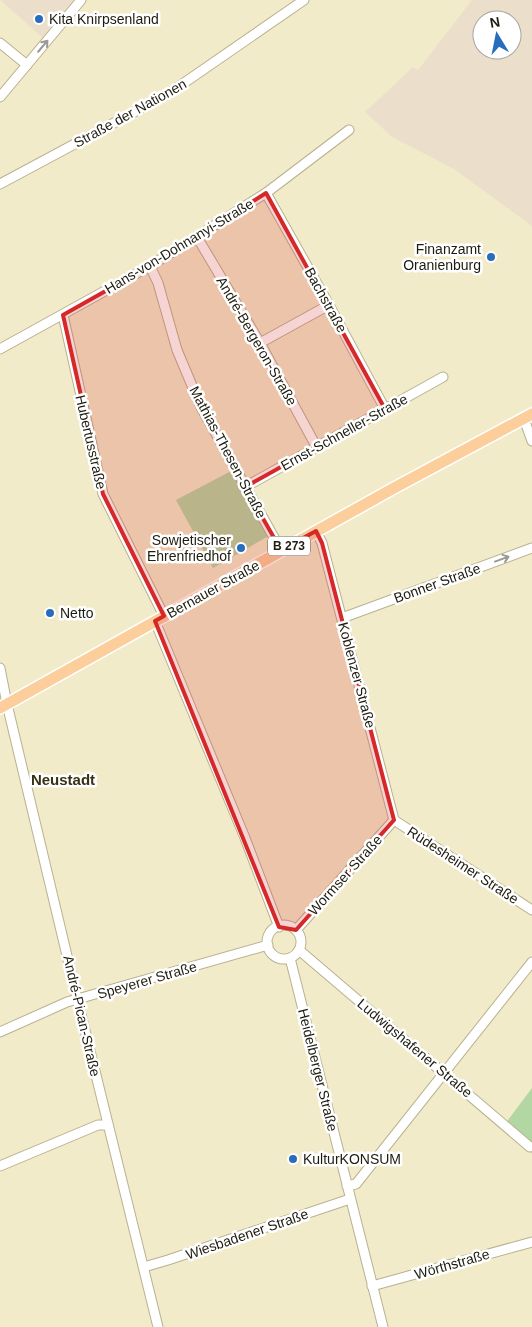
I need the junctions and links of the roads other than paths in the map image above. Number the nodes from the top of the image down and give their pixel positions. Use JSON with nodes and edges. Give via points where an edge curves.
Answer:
{"nodes":[{"id":1,"x":81,"y":0,"type":"edge"},
{"id":2,"x":304,"y":0,"type":"edge"},
{"id":3,"x":0,"y":43,"type":"edge"},
{"id":4,"x":27,"y":65,"type":"junction"},
{"id":5,"x":0,"y":97,"type":"edge"},
{"id":6,"x":349,"y":130,"type":"dead end"},
{"id":7,"x":0,"y":184,"type":"edge"},
{"id":8,"x":266,"y":192,"type":"junction"},
{"id":9,"x":196,"y":237,"type":"junction"},
{"id":10,"x":150,"y":266,"type":"junction"},
{"id":11,"x":329,"y":305,"type":"junction"},
{"id":12,"x":63,"y":315,"type":"junction"},
{"id":13,"x":260,"y":343,"type":"junction"},
{"id":14,"x":0,"y":349,"type":"edge"},
{"id":15,"x":443,"y":377,"type":"dead end"},
{"id":16,"x":385,"y":409,"type":"junction"},
{"id":17,"x":528,"y":416,"type":"edge"},
{"id":18,"x":532,"y":441,"type":"edge"},
{"id":19,"x":316,"y":446,"type":"junction"},
{"id":20,"x":245,"y":487,"type":"junction"},
{"id":21,"x":316,"y":531,"type":"junction"},
{"id":22,"x":532,"y":548,"type":"edge"},
{"id":23,"x":281,"y":550,"type":"junction"},
{"id":24,"x":159,"y":618,"type":"junction"},
{"id":25,"x":342,"y":618,"type":"junction"},
{"id":26,"x":0,"y":668,"type":"edge"},
{"id":27,"x":3,"y":706,"type":"edge"},
{"id":28,"x":394,"y":820,"type":"junction"},
{"id":29,"x":532,"y":910,"type":"edge"},
{"id":30,"x":279,"y":927,"type":"junction"},
{"id":31,"x":296,"y":930,"type":"junction"},
{"id":32,"x":268,"y":945,"type":"junction"},
{"id":33,"x":299,"y":950,"type":"junction"},
{"id":34,"x":290,"y":958,"type":"junction"},
{"id":35,"x":532,"y":962,"type":"edge"},
{"id":36,"x":77,"y":999,"type":"junction"},
{"id":37,"x":0,"y":1032,"type":"edge"},
{"id":38,"x":444,"y":1073,"type":"junction"},
{"id":39,"x":108,"y":1126,"type":"junction"},
{"id":40,"x":530,"y":1146,"type":"dead end"},
{"id":41,"x":0,"y":1166,"type":"edge"},
{"id":42,"x":347,"y":1186,"type":"junction"},
{"id":43,"x":350,"y":1199,"type":"junction"},
{"id":44,"x":532,"y":1242,"type":"edge"},
{"id":45,"x":144,"y":1267,"type":"junction"},
{"id":46,"x":372,"y":1286,"type":"junction"},
{"id":47,"x":158,"y":1327,"type":"edge"},
{"id":48,"x":382,"y":1327,"type":"edge"}],
"edges":[{"from":4,"to":1,"type":"street","one_way":true},
{"from":2,"to":7,"type":"street","name":"Straße der Nationen","via":[[168,94]]},
{"from":3,"to":4,"type":"street"},
{"from":4,"to":5,"type":"street"},
{"from":6,"to":8,"type":"street","name":"Hans-von-Dohnanyi-Straße"},
{"from":8,"to":9,"type":"street","name":"Hans-von-Dohnanyi-Straße"},
{"from":8,"to":11,"type":"street","name":"Bachstraße"},
{"from":9,"to":10,"type":"street","name":"Hans-von-Dohnanyi-Straße"},
{"from":9,"to":13,"type":"street","name":"André-Bergeron-Straße"},
{"from":10,"to":12,"type":"street","name":"Hans-von-Dohnanyi-Straße"},
{"from":10,"to":20,"type":"street","name":"Mathias-Thesen-Straße","via":[[177,350],[201,407]]},
{"from":11,"to":13,"type":"street"},
{"from":11,"to":16,"type":"street","name":"Bachstraße"},
{"from":12,"to":14,"type":"street","name":"Hans-von-Dohnanyi-Straße"},
{"from":12,"to":24,"type":"street","name":"Hubertusstraße","via":[[103,494]]},
{"from":13,"to":19,"type":"street","name":"André-Bergeron-Straße"},
{"from":15,"to":16,"type":"street","name":"Ernst-Schneller-Straße"},
{"from":16,"to":19,"type":"street","name":"Ernst-Schneller-Straße"},
{"from":17,"to":18,"type":"street"},
{"from":17,"to":21,"type":"main road","name":"Bernauer Straße","number":"B 273"},
{"from":19,"to":20,"type":"street","name":"Ernst-Schneller-Straße"},
{"from":20,"to":23,"type":"street","name":"Mathias-Thesen-Straße"},
{"from":21,"to":23,"type":"main road","name":"Bernauer Straße","number":"B 273"},
{"from":21,"to":25,"type":"street","name":"Koblenzer Straße"},
{"from":25,"to":22,"type":"street","name":"Bonner Straße","one_way":true},
{"from":23,"to":24,"type":"main road","name":"Bernauer Straße","number":"B 273"},
{"from":24,"to":27,"type":"main road","name":"Bernauer Straße","number":"B 273"},
{"from":24,"to":30,"type":"street"},
{"from":25,"to":28,"type":"street","name":"Koblenzer Straße"},
{"from":26,"to":27,"type":"street","name":"André-Pican-Straße"},
{"from":27,"to":36,"type":"street","name":"André-Pican-Straße"},
{"from":28,"to":29,"type":"street","name":"Rüdesheimer Straße"},
{"from":28,"to":31,"type":"street","name":"Wormser Straße"},
{"from":30,"to":31,"type":"street"},
{"from":30,"to":32,"type":"street","via":[[272,931]]},
{"from":31,"to":33,"type":"street","via":[[301,939]]},
{"from":32,"to":34,"type":"street","via":[[279,958]]},
{"from":32,"to":36,"type":"street","name":"Speyerer Straße"},
{"from":33,"to":34,"type":"street"},
{"from":33,"to":38,"type":"street","name":"Ludwigshafener Straße"},
{"from":34,"to":42,"type":"street","name":"Heidelberger Straße"},
{"from":35,"to":38,"type":"street"},
{"from":36,"to":37,"type":"street","name":"Speyerer Straße"},
{"from":36,"to":39,"type":"street","name":"André-Pican-Straße"},
{"from":38,"to":40,"type":"street","name":"Ludwigshafener Straße"},
{"from":38,"to":42,"type":"street","via":[[356,1184]]},
{"from":39,"to":41,"type":"street","via":[[98,1125]]},
{"from":39,"to":45,"type":"street","name":"André-Pican-Straße"},
{"from":42,"to":43,"type":"street","name":"Heidelberger Straße"},
{"from":43,"to":45,"type":"street","name":"Wiesbadener Straße"},
{"from":43,"to":46,"type":"street","name":"Heidelberger Straße"},
{"from":44,"to":46,"type":"street","name":"Wörthstraße"},
{"from":45,"to":47,"type":"street","name":"André-Pican-Straße"},
{"from":46,"to":48,"type":"street","name":"Heidelberger Straße"}]}
